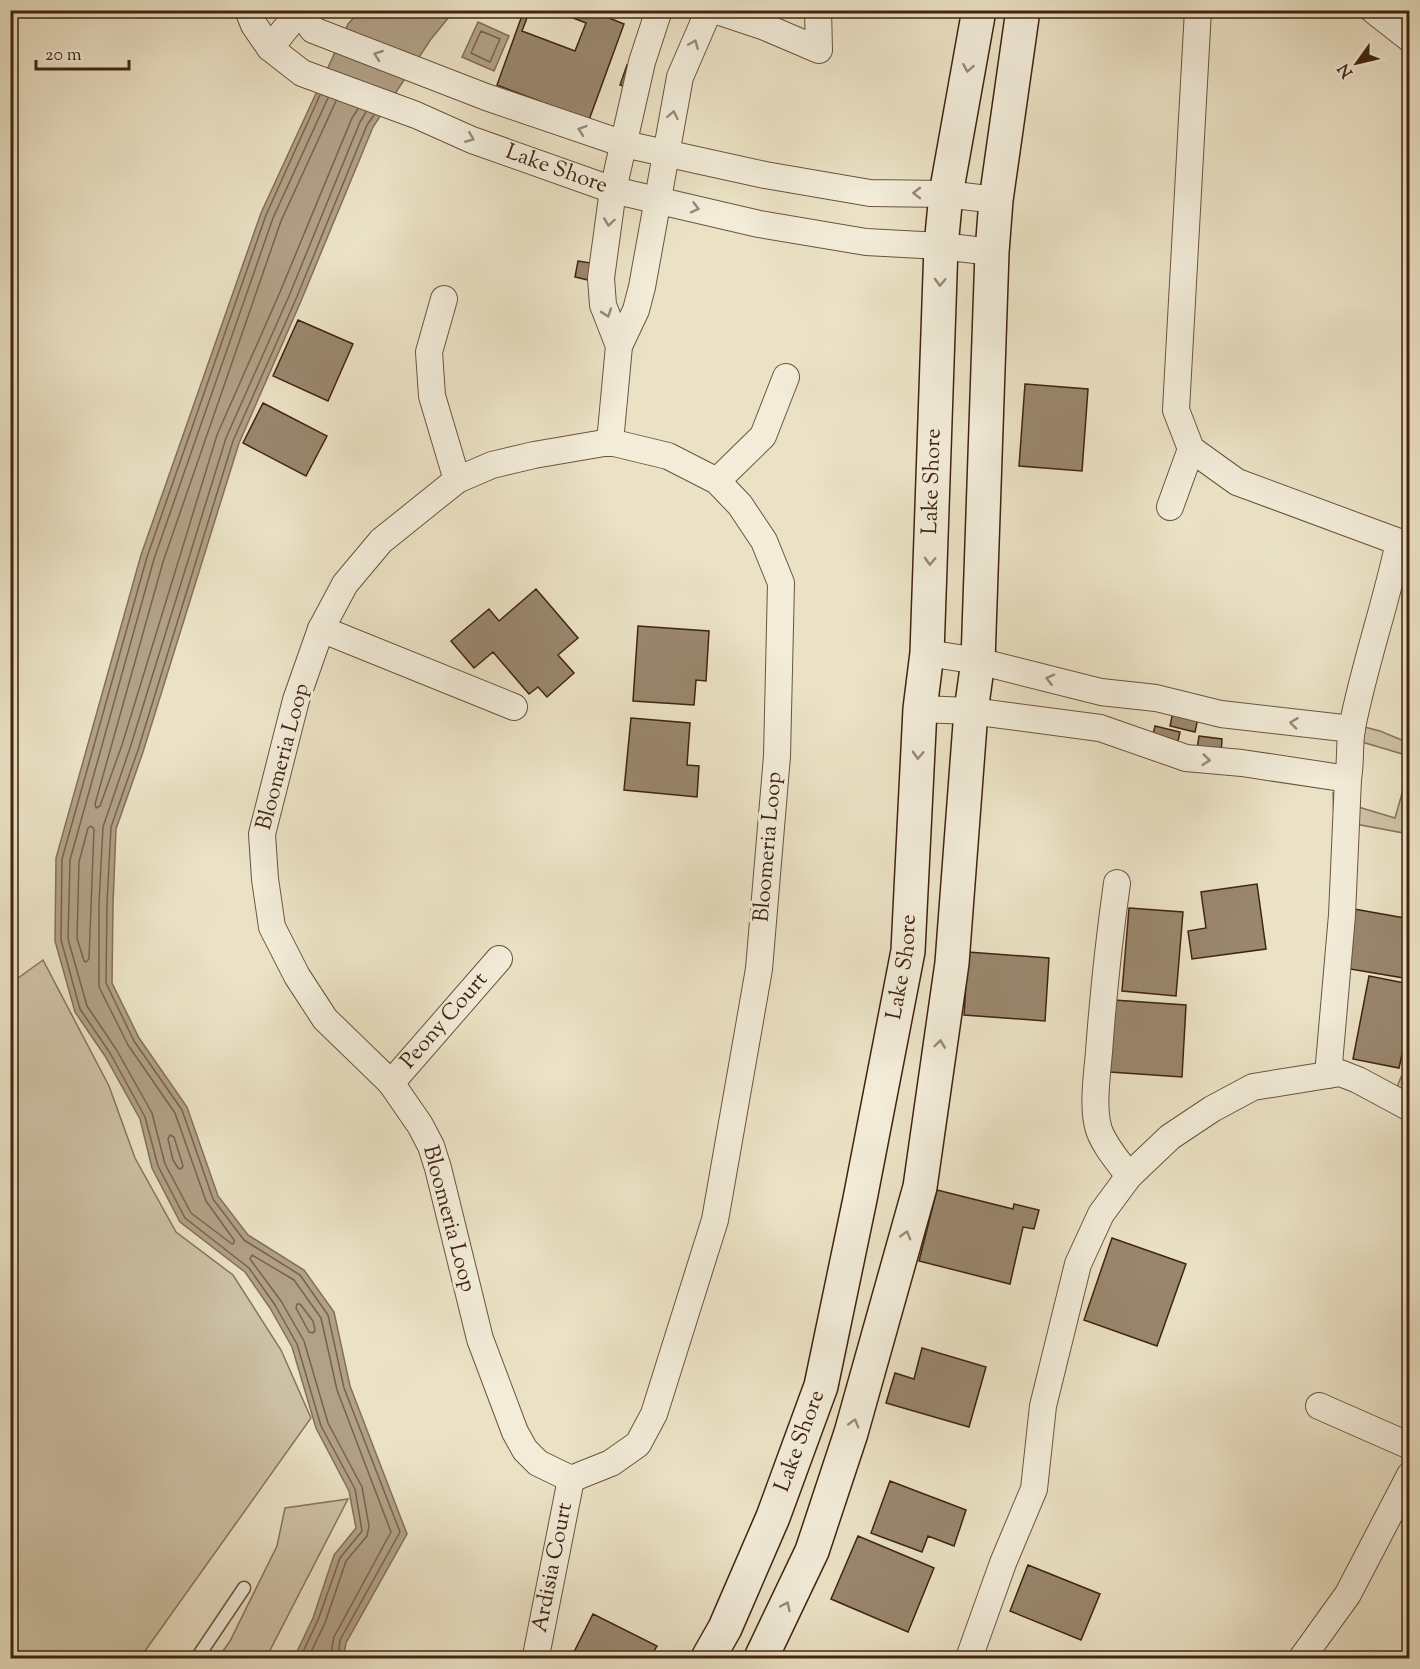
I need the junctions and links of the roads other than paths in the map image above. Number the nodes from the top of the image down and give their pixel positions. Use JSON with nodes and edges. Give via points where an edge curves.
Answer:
{"nodes":[{"id":1,"x":248,"y":10,"type":"edge"},
{"id":2,"x":659,"y":10,"type":"edge"},
{"id":3,"x":709,"y":10,"type":"edge"},
{"id":4,"x":714,"y":10,"type":"edge"},
{"id":5,"x":818,"y":10,"type":"edge"},
{"id":6,"x":979,"y":10,"type":"edge"},
{"id":7,"x":1023,"y":10,"type":"edge"},
{"id":8,"x":1197,"y":10,"type":"edge"},
{"id":9,"x":1373,"y":10,"type":"edge"},
{"id":10,"x":304,"y":18,"type":"edge"},
{"id":11,"x":1410,"y":39,"type":"edge"},
{"id":12,"x":270,"y":48,"type":"junction"},
{"id":13,"x":624,"y":144,"type":"junction"},
{"id":14,"x":666,"y":154,"type":"junction"},
{"id":15,"x":613,"y":190,"type":"junction"},
{"id":16,"x":945,"y":194,"type":"junction"},
{"id":17,"x":658,"y":199,"type":"junction"},
{"id":18,"x":996,"y":200,"type":"junction"},
{"id":19,"x":941,"y":246,"type":"junction"},
{"id":20,"x":992,"y":252,"type":"junction"},
{"id":21,"x":444,"y":299,"type":"dead end"},
{"id":22,"x":619,"y":346,"type":"junction"},
{"id":23,"x":786,"y":377,"type":"dead end"},
{"id":24,"x":610,"y":442,"type":"junction"},
{"id":25,"x":1191,"y":449,"type":"junction"},
{"id":26,"x":457,"y":480,"type":"junction"},
{"id":27,"x":717,"y":481,"type":"junction"},
{"id":28,"x":1170,"y":507,"type":"dead end"},
{"id":29,"x":1404,"y":545,"type":"edge"},
{"id":30,"x":321,"y":629,"type":"junction"},
{"id":31,"x":927,"y":653,"type":"junction"},
{"id":32,"x":978,"y":661,"type":"junction"},
{"id":33,"x":1107,"y":692,"type":"junction"},
{"id":34,"x":514,"y":707,"type":"dead end"},
{"id":35,"x":920,"y":709,"type":"junction"},
{"id":36,"x":971,"y":711,"type":"junction"},
{"id":37,"x":1100,"y":728,"type":"junction"},
{"id":38,"x":1352,"y":729,"type":"junction"},
{"id":39,"x":1348,"y":779,"type":"junction"},
{"id":40,"x":1117,"y":883,"type":"dead end"},
{"id":41,"x":499,"y":959,"type":"dead end"},
{"id":42,"x":1328,"y":1075,"type":"junction"},
{"id":43,"x":391,"y":1083,"type":"junction"},
{"id":44,"x":1410,"y":1108,"type":"edge"},
{"id":45,"x":1130,"y":1176,"type":"junction"},
{"id":46,"x":1319,"y":1406,"type":"dead end"},
{"id":47,"x":1410,"y":1446,"type":"edge"},
{"id":48,"x":1410,"y":1475,"type":"edge"},
{"id":49,"x":571,"y":1479,"type":"junction"},
{"id":50,"x":244,"y":1588,"type":"dead end"},
{"id":51,"x":536,"y":1656,"type":"dead end"},
{"id":52,"x":197,"y":1659,"type":"edge"},
{"id":53,"x":708,"y":1659,"type":"edge"},
{"id":54,"x":761,"y":1659,"type":"edge"},
{"id":55,"x":969,"y":1659,"type":"edge"},
{"id":56,"x":1302,"y":1659,"type":"edge"}],
"edges":[{"from":1,"to":12,"type":"street","name":"Lake Shore"},
{"from":2,"to":13,"type":"street","via":[[642,62]]},
{"from":14,"to":3,"type":"street","one_way":true,"via":[[680,77]]},
{"from":4,"to":5,"type":"street","via":[[819,50]]},
{"from":6,"to":16,"type":"street","name":"Lake Shore","one_way":true},
{"from":7,"to":18,"type":"street","name":"Lake Shore"},
{"from":8,"to":25,"type":"street","via":[[1176,410]]},
{"from":9,"to":11,"type":"street"},
{"from":10,"to":12,"type":"street"},
{"from":13,"to":10,"type":"street","name":"Lake Shore","one_way":true,"via":[[486,97]]},
{"from":12,"to":15,"type":"street","name":"Lake Shore","one_way":true,"via":[[302,73]]},
{"from":13,"to":14,"type":"street","name":"Lake Shore"},
{"from":13,"to":15,"type":"street"},
{"from":16,"to":14,"type":"street","name":"Lake Shore","one_way":true,"via":[[870,193]]},
{"from":14,"to":17,"type":"street"},
{"from":15,"to":17,"type":"street","name":"Lake Shore"},
{"from":15,"to":22,"type":"street","one_way":true,"via":[[601,278],[603,305]]},
{"from":16,"to":18,"type":"street","name":"Lake Shore"},
{"from":16,"to":19,"type":"street","name":"Lake Shore"},
{"from":17,"to":19,"type":"street","name":"Lake Shore","one_way":true,"via":[[759,224],[866,242]]},
{"from":17,"to":22,"type":"street","via":[[636,310]]},
{"from":18,"to":20,"type":"street","name":"Lake Shore"},
{"from":19,"to":20,"type":"street","name":"Lake Shore"},
{"from":19,"to":31,"type":"street","name":"Lake Shore","one_way":true},
{"from":20,"to":32,"type":"street","name":"Lake Shore"},
{"from":21,"to":26,"type":"street","via":[[429,352],[432,396]]},
{"from":22,"to":24,"type":"street"},
{"from":23,"to":27,"type":"street","via":[[763,436]]},
{"from":24,"to":26,"type":"street","name":"Bloomeria Loop","via":[[492,465]]},
{"from":24,"to":27,"type":"street","name":"Bloomeria Loop","via":[[668,456]]},
{"from":25,"to":28,"type":"street"},
{"from":25,"to":29,"type":"street","via":[[1237,482]]},
{"from":26,"to":30,"type":"street","name":"Bloomeria Loop","via":[[381,541],[345,584]]},
{"from":27,"to":49,"type":"street","name":"Bloomeria Loop","via":[[740,505],[764,541],[781,583],[777,756],[759,969],[715,1220],[654,1414],[638,1444],[611,1463]]},
{"from":29,"to":38,"type":"street"},
{"from":30,"to":34,"type":"street"},
{"from":30,"to":43,"type":"street","name":"Bloomeria Loop","via":[[296,700],[262,834],[272,927],[297,976],[326,1019]]},
{"from":31,"to":32,"type":"street"},
{"from":31,"to":35,"type":"street","name":"Lake Shore"},
{"from":33,"to":32,"type":"street","one_way":true},
{"from":32,"to":36,"type":"street","name":"Lake Shore"},
{"from":33,"to":37,"type":"street"},
{"from":38,"to":33,"type":"street","one_way":true,"via":[[1221,714],[1156,698]]},
{"from":35,"to":36,"type":"street"},
{"from":35,"to":53,"type":"street","name":"Lake Shore","one_way":true,"via":[[908,951],[821,1386],[773,1517]]},
{"from":36,"to":37,"type":"street"},
{"from":54,"to":36,"type":"street","name":"Lake Shore","one_way":true,"via":[[812,1551],[851,1433],[920,1186],[952,963]]},
{"from":37,"to":39,"type":"street","one_way":true,"via":[[1186,758]]},
{"from":38,"to":39,"type":"street"},
{"from":39,"to":42,"type":"street","via":[[1342,915]]},
{"from":40,"to":45,"type":"street","via":[[1107,952],[1097,1119],[1107,1145]]},
{"from":41,"to":43,"type":"street","name":"Peony Court"},
{"from":42,"to":44,"type":"street","via":[[1340,1073]]},
{"from":42,"to":45,"type":"street","via":[[1253,1087],[1170,1137]]},
{"from":43,"to":49,"type":"street","name":"Bloomeria Loop","via":[[431,1146],[480,1339],[514,1432],[538,1463]]},
{"from":45,"to":55,"type":"street","via":[[1101,1214],[1078,1264],[1043,1406],[1034,1489]]},
{"from":46,"to":47,"type":"street"},
{"from":48,"to":56,"type":"street","via":[[1348,1594]]},
{"from":49,"to":51,"type":"street","name":"Ardisia Court"},
{"from":50,"to":52,"type":"lane"}]}
